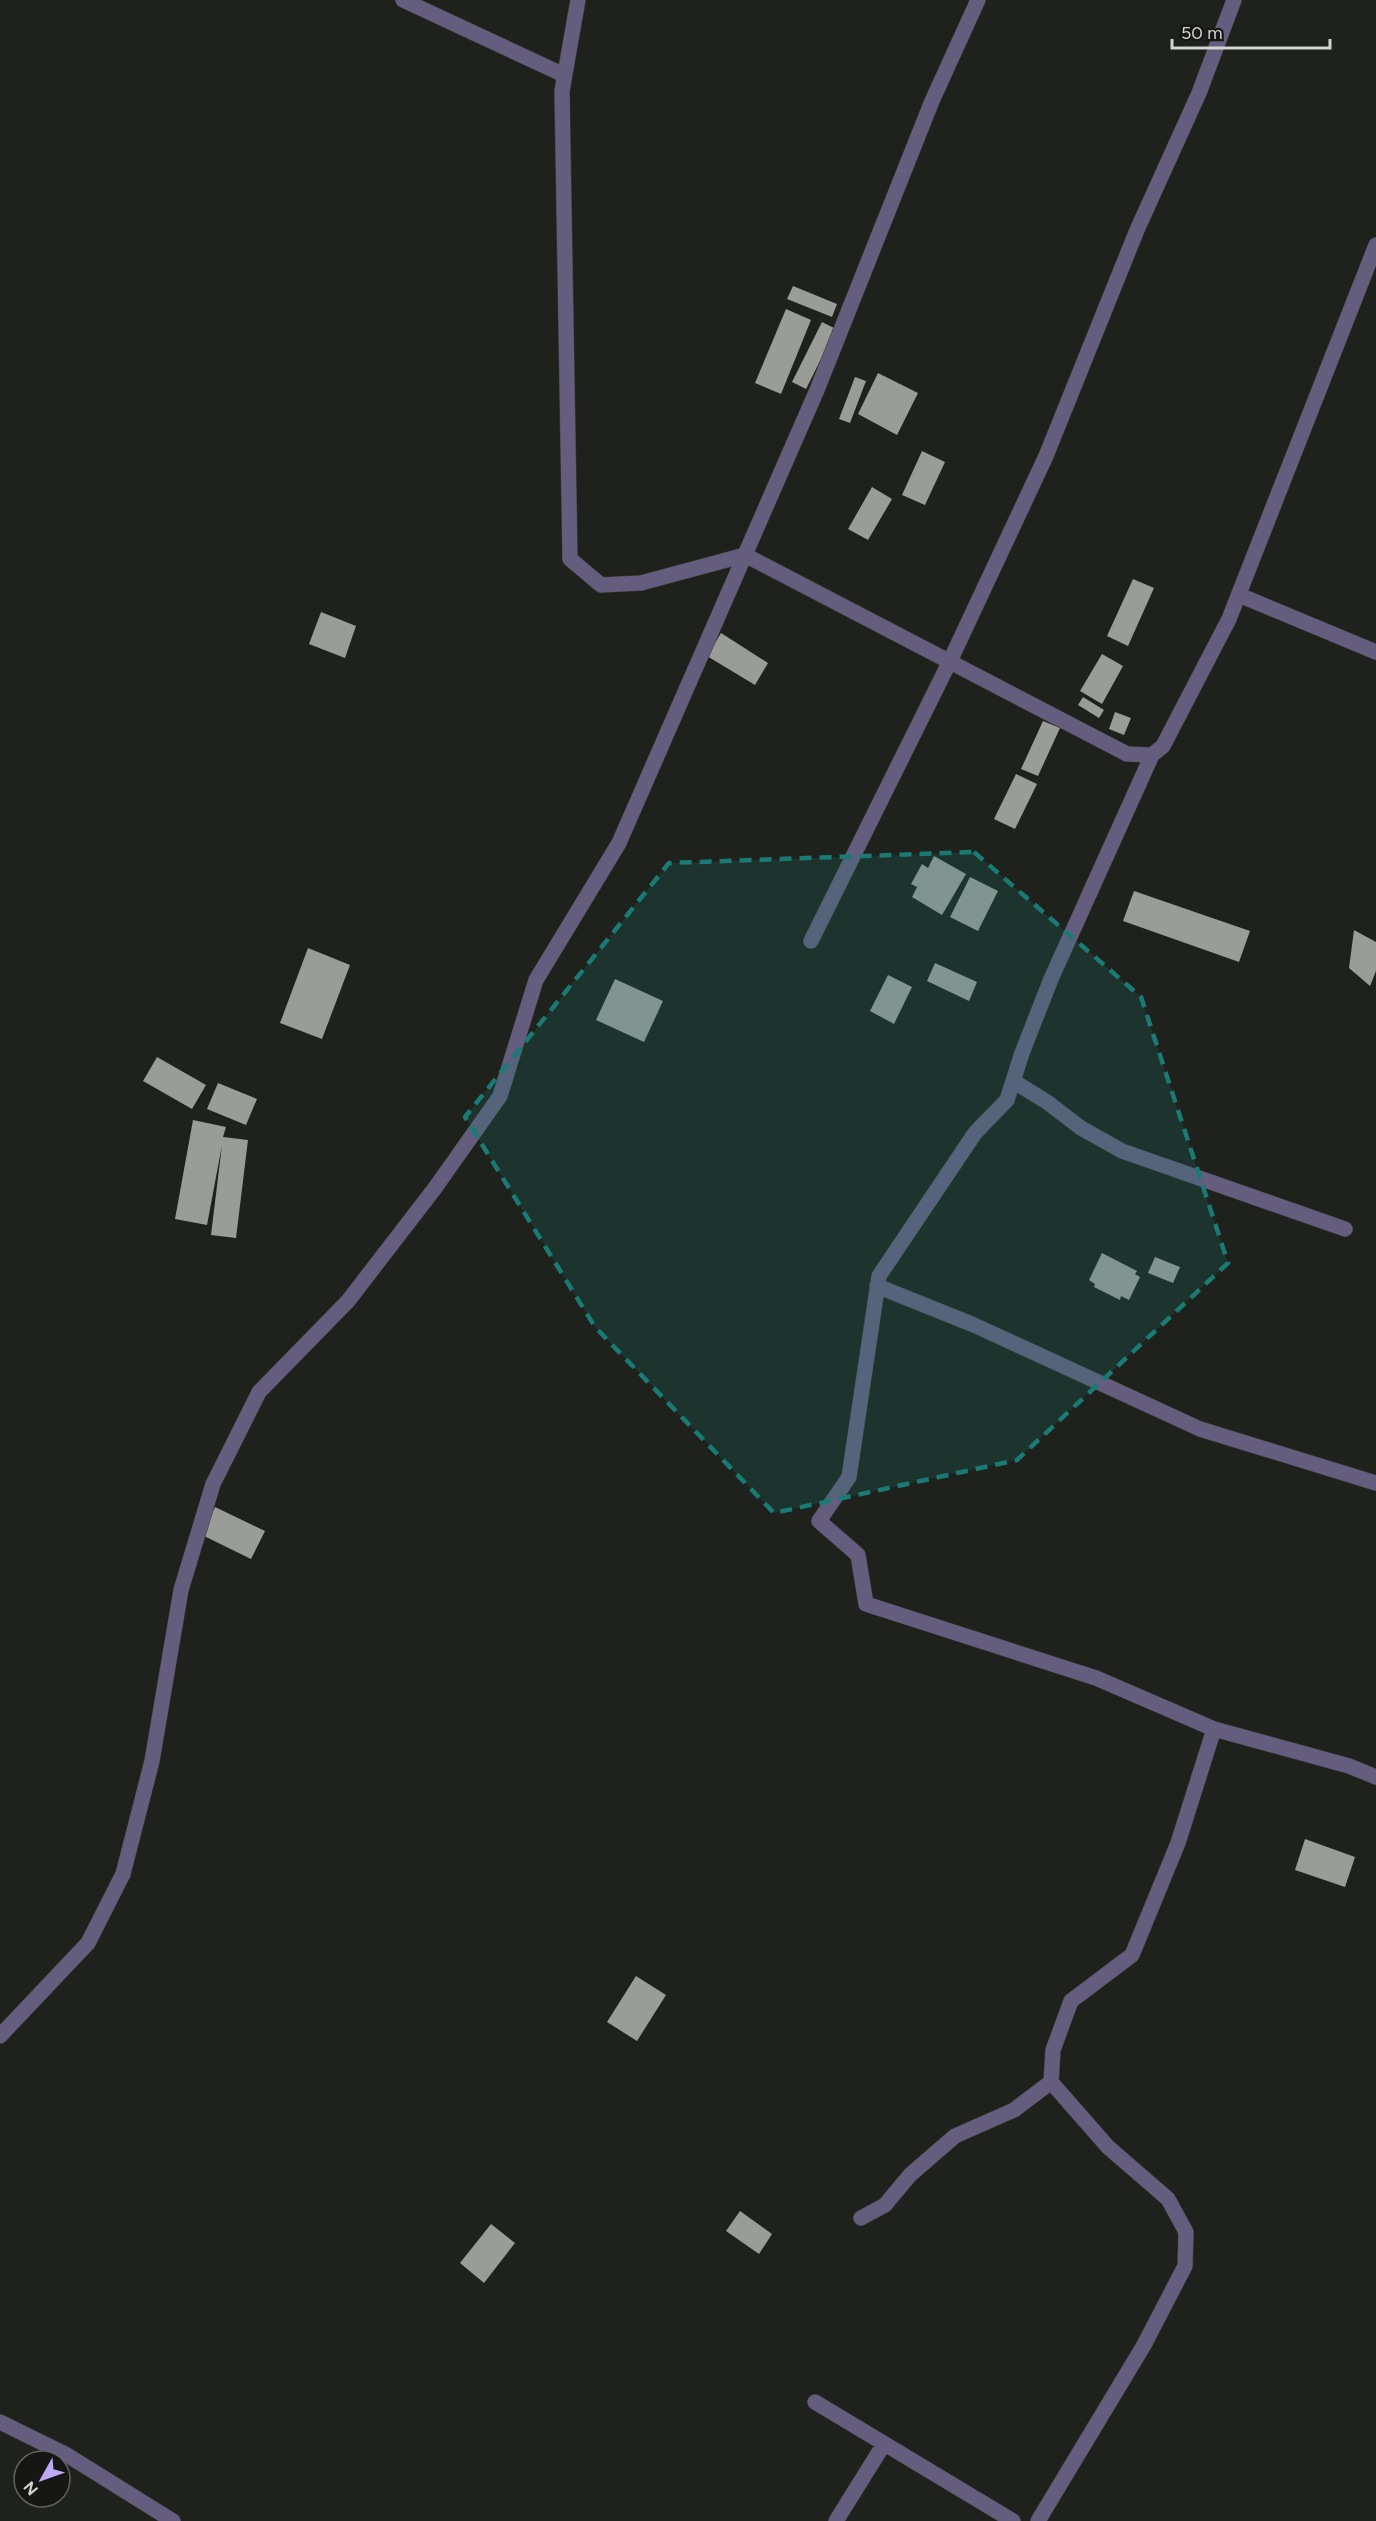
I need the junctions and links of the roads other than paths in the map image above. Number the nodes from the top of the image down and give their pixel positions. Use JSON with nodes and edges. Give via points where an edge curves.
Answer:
{"nodes":[{"id":1,"x":403,"y":0,"type":"edge"},
{"id":2,"x":578,"y":0,"type":"edge"},
{"id":3,"x":978,"y":0,"type":"edge"},
{"id":4,"x":1234,"y":0,"type":"edge"},
{"id":5,"x":564,"y":75,"type":"junction"},
{"id":6,"x":1376,"y":245,"type":"edge"},
{"id":7,"x":745,"y":555,"type":"junction"},
{"id":8,"x":1239,"y":595,"type":"junction"},
{"id":9,"x":1376,"y":652,"type":"edge"},
{"id":10,"x":950,"y":661,"type":"junction"},
{"id":11,"x":1152,"y":755,"type":"junction"},
{"id":12,"x":811,"y":940,"type":"dead end"},
{"id":13,"x":1013,"y":1081,"type":"junction"},
{"id":14,"x":1345,"y":1229,"type":"dead end"},
{"id":15,"x":877,"y":1286,"type":"junction"},
{"id":16,"x":1376,"y":1483,"type":"edge"},
{"id":17,"x":1214,"y":1729,"type":"junction"},
{"id":18,"x":1376,"y":1777,"type":"edge"},
{"id":19,"x":0,"y":2036,"type":"edge"},
{"id":20,"x":1051,"y":2082,"type":"junction"},
{"id":21,"x":861,"y":2218,"type":"dead end"},
{"id":22,"x":815,"y":2402,"type":"dead end"},
{"id":23,"x":0,"y":2422,"type":"edge"},
{"id":24,"x":884,"y":2444,"type":"junction"},
{"id":25,"x":173,"y":2521,"type":"edge"},
{"id":26,"x":836,"y":2521,"type":"edge"},
{"id":27,"x":1013,"y":2521,"type":"edge"},
{"id":28,"x":1038,"y":2521,"type":"edge"}],
"edges":[{"from":1,"to":5,"type":"street"},
{"from":2,"to":5,"type":"street"},
{"from":3,"to":7,"type":"street","via":[[932,100],[821,379]]},
{"from":4,"to":10,"type":"street","via":[[1199,93],[1137,230],[1046,456]]},
{"from":5,"to":7,"type":"street","via":[[570,559],[601,585],[641,583]]},
{"from":6,"to":8,"type":"street"},
{"from":7,"to":10,"type":"street"},
{"from":7,"to":19,"type":"street","via":[[620,843],[536,980],[500,1096],[348,1301],[259,1392],[213,1484],[181,1590],[152,1761],[123,1874],[88,1942]]},
{"from":8,"to":9,"type":"street"},
{"from":8,"to":11,"type":"street","via":[[1163,746]]},
{"from":10,"to":11,"type":"street","via":[[1127,754]]},
{"from":10,"to":12,"type":"street"},
{"from":11,"to":13,"type":"street","via":[[1051,979]]},
{"from":13,"to":14,"type":"street","via":[[1122,1151]]},
{"from":13,"to":15,"type":"street","via":[[1007,1100],[975,1133],[918,1215],[879,1276]]},
{"from":15,"to":16,"type":"street","via":[[974,1325],[1200,1429]]},
{"from":15,"to":17,"type":"street","via":[[849,1477],[819,1521],[858,1555],[866,1604],[1096,1678]]},
{"from":17,"to":18,"type":"street"},
{"from":17,"to":20,"type":"street","via":[[1178,1843],[1132,1955],[1071,2001],[1053,2050]]},
{"from":20,"to":21,"type":"street","via":[[1014,2110],[955,2136],[910,2175],[885,2205]]},
{"from":20,"to":28,"type":"street","via":[[1108,2147],[1168,2199],[1186,2232],[1185,2266],[1144,2345]]},
{"from":22,"to":24,"type":"street"},
{"from":23,"to":25,"type":"street","via":[[67,2455]]},
{"from":24,"to":26,"type":"street"},
{"from":24,"to":27,"type":"street"}]}
